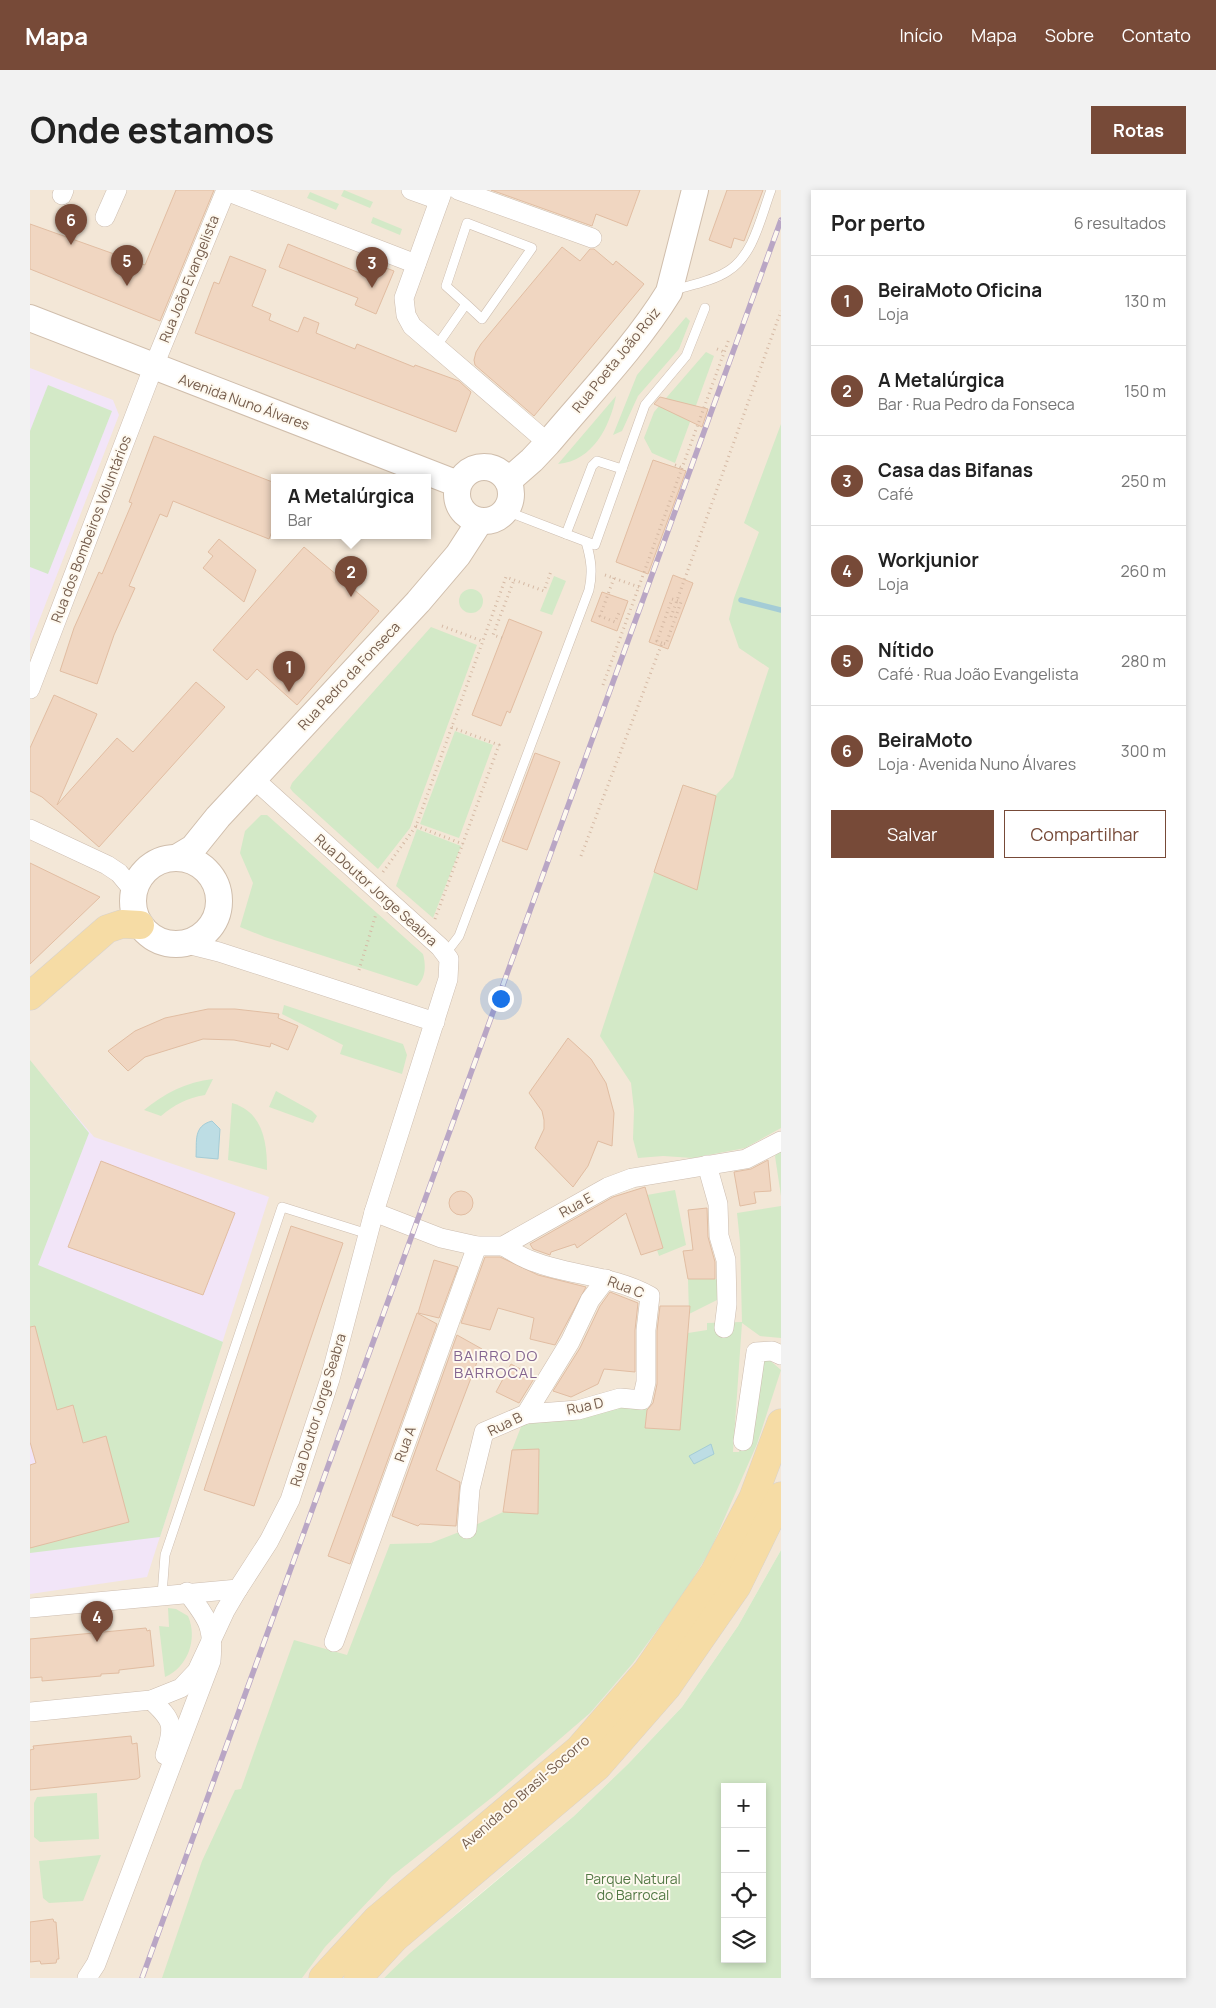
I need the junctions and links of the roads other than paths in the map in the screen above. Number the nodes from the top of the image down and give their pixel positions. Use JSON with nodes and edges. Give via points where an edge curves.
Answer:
{"nodes":[{"id":1,"x":117,"y":190,"type":"edge"},
{"id":2,"x":226,"y":190,"type":"edge"},
{"id":3,"x":411,"y":190,"type":"edge"},
{"id":4,"x":458,"y":190,"type":"edge"},
{"id":5,"x":695,"y":190,"type":"edge"},
{"id":6,"x":771,"y":190,"type":"edge"},
{"id":7,"x":441,"y":195,"type":"edge"},
{"id":8,"x":105,"y":217,"type":"dead end"},
{"id":9,"x":592,"y":238,"type":"dead end"},
{"id":10,"x":416,"y":264,"type":"junction"},
{"id":11,"x":669,"y":292,"type":"junction"},
{"id":12,"x":466,"y":304,"type":"junction"},
{"id":13,"x":705,"y":308,"type":"dead end"},
{"id":14,"x":30,"y":318,"type":"edge"},
{"id":15,"x":436,"y":347,"type":"junction"},
{"id":16,"x":153,"y":368,"type":"junction"},
{"id":17,"x":548,"y":443,"type":"junction"},
{"id":18,"x":622,"y":470,"type":"junction"},
{"id":19,"x":508,"y":481,"type":"junction"},
{"id":20,"x":458,"y":484,"type":"junction"},
{"id":21,"x":506,"y":511,"type":"junction"},
{"id":22,"x":480,"y":521,"type":"junction"},
{"id":23,"x":566,"y":534,"type":"junction"},
{"id":24,"x":586,"y":542,"type":"junction"},
{"id":25,"x":30,"y":689,"type":"edge"},
{"id":26,"x":254,"y":779,"type":"junction"},
{"id":27,"x":212,"y":827,"type":"junction"},
{"id":28,"x":30,"y":829,"type":"edge"},
{"id":29,"x":178,"y":857,"type":"junction"},
{"id":30,"x":212,"y":878,"type":"junction"},
{"id":31,"x":134,"y":891,"type":"junction"},
{"id":32,"x":140,"y":926,"type":"junction"},
{"id":33,"x":183,"y":943,"type":"junction"},
{"id":34,"x":446,"y":953,"type":"junction"},
{"id":35,"x":30,"y":996,"type":"edge"},
{"id":36,"x":435,"y":1022,"type":"junction"},
{"id":37,"x":781,"y":1141,"type":"edge"},
{"id":38,"x":707,"y":1165,"type":"junction"},
{"id":39,"x":374,"y":1212,"type":"junction"},
{"id":40,"x":368,"y":1234,"type":"junction"},
{"id":41,"x":477,"y":1246,"type":"junction"},
{"id":42,"x":503,"y":1246,"type":"junction"},
{"id":43,"x":606,"y":1279,"type":"junction"},
{"id":44,"x":724,"y":1328,"type":"dead end"},
{"id":45,"x":781,"y":1355,"type":"edge"},
{"id":46,"x":642,"y":1400,"type":"joint"},
{"id":47,"x":526,"y":1414,"type":"junction"},
{"id":48,"x":781,"y":1423,"type":"edge"},
{"id":49,"x":743,"y":1441,"type":"dead end"},
{"id":50,"x":781,"y":1496,"type":"edge"},
{"id":51,"x":467,"y":1529,"type":"dead end"},
{"id":52,"x":238,"y":1589,"type":"junction"},
{"id":53,"x":187,"y":1592,"type":"junction"},
{"id":54,"x":162,"y":1595,"type":"junction"},
{"id":55,"x":30,"y":1608,"type":"edge"},
{"id":56,"x":213,"y":1638,"type":"junction"},
{"id":57,"x":334,"y":1642,"type":"dead end"},
{"id":58,"x":151,"y":1700,"type":"junction"},
{"id":59,"x":30,"y":1712,"type":"edge"},
{"id":60,"x":155,"y":1811,"type":"junction"},
{"id":61,"x":87,"y":1978,"type":"edge"},
{"id":62,"x":323,"y":1978,"type":"edge"},
{"id":63,"x":358,"y":1978,"type":"edge"}],
"edges":[{"from":1,"to":8,"type":"street"},
{"from":2,"to":10,"type":"street"},
{"from":2,"to":16,"type":"street","name":"Rua João Evangelista"},
{"from":3,"to":7,"type":"street"},
{"from":4,"to":9,"type":"street"},
{"from":5,"to":11,"type":"main road","name":"Rua Poeta João Roiz"},
{"from":6,"to":11,"type":"lane","via":[[752,242],[739,262],[728,271]]},
{"from":7,"to":10,"type":"street"},
{"from":10,"to":15,"type":"street","via":[[404,298],[406,315],[412,326]]},
{"from":11,"to":17,"type":"main road","name":"Rua Poeta João Roiz","via":[[646,327]]},
{"from":12,"to":12,"type":"lane","via":[[446,286],[467,223],[532,248],[482,319]]},
{"from":12,"to":15,"type":"lane"},
{"from":13,"to":18,"type":"lane","via":[[686,356],[644,405]]},
{"from":14,"to":16,"type":"main road","name":"Avenida Nuno Álvares"},
{"from":15,"to":17,"type":"street"},
{"from":16,"to":20,"type":"main road","name":"Avenida Nuno Álvares"},
{"from":16,"to":25,"type":"street","name":"Rua dos Bombeiros Voluntários"},
{"from":17,"to":19,"type":"main road","name":"Rua Poeta João Roiz"},
{"from":18,"to":23,"type":"lane","via":[[602,461],[594,463]]},
{"from":18,"to":24,"type":"lane","via":[[595,545]]},
{"from":19,"to":20,"type":"main road","via":[[497,470],[482,467],[468,472]]},
{"from":19,"to":21,"type":"main road","via":[[511,494]]},
{"from":20,"to":22,"type":"main road","via":[[460,508]]},
{"from":21,"to":22,"type":"main road","via":[[493,520]]},
{"from":21,"to":23,"type":"lane"},
{"from":22,"to":26,"type":"main road","name":"Rua Pedro da Fonseca","via":[[458,556],[418,602]]},
{"from":23,"to":24,"type":"lane"},
{"from":24,"to":34,"type":"lane","via":[[592,561],[589,590],[459,936]]},
{"from":26,"to":27,"type":"main road","name":"Rua Pedro da Fonseca"},
{"from":26,"to":34,"type":"street","name":"Rua Doutor Jorge Seabra"},
{"from":27,"to":29,"type":"main road","name":"Rua Pedro da Fonseca","via":[[193,848]]},
{"from":27,"to":30,"type":"main road","via":[[208,853]]},
{"from":28,"to":31,"type":"street","via":[[107,865],[119,873]]},
{"from":29,"to":30,"type":"main road","via":[[203,867]]},
{"from":29,"to":31,"type":"main road","via":[[166,858],[145,870]]},
{"from":30,"to":33,"type":"main road","via":[[219,901],[215,918],[204,933]]},
{"from":31,"to":32,"type":"main road","via":[[132,903]]},
{"from":32,"to":33,"type":"main road","via":[[164,942]]},
{"from":32,"to":35,"type":"main road","via":[[132,923],[107,929]]},
{"from":33,"to":36,"type":"street"},
{"from":34,"to":36,"type":"street","name":"Rua Doutor Jorge Seabra","via":[[448,979]]},
{"from":36,"to":39,"type":"street","name":"Rua Doutor Jorge Seabra"},
{"from":37,"to":38,"type":"street","name":"Rua E","via":[[746,1159]]},
{"from":38,"to":42,"type":"street","name":"Rua E","via":[[632,1178],[608,1187]]},
{"from":38,"to":44,"type":"street","via":[[718,1204],[718,1236],[726,1260]]},
{"from":39,"to":40,"type":"street","name":"Rua Doutor Jorge Seabra"},
{"from":39,"to":41,"type":"street","name":"Rua E","via":[[441,1238]]},
{"from":40,"to":52,"type":"street","name":"Rua Doutor Jorge Seabra","via":[[330,1379],[290,1500],[269,1541]]},
{"from":40,"to":54,"type":"lane","via":[[282,1207],[165,1555]]},
{"from":41,"to":42,"type":"street","name":"Rua E"},
{"from":41,"to":57,"type":"street","name":"Rua A"},
{"from":42,"to":43,"type":"street","name":"Rua C","via":[[527,1259]]},
{"from":43,"to":46,"type":"street","name":"Rua C","via":[[650,1296],[646,1382]]},
{"from":43,"to":47,"type":"street","name":"Rua B","via":[[590,1300],[570,1342]]},
{"from":45,"to":49,"type":"street","via":[[772,1351],[756,1352]]},
{"from":46,"to":47,"type":"street","name":"Rua D","via":[[620,1398],[578,1410]]},
{"from":47,"to":51,"type":"street","name":"Rua B","via":[[484,1432],[470,1489]]},
{"from":48,"to":62,"type":"main road","name":"Avenida do Brasil-Socorro","via":[[753,1498],[714,1573],[647,1672],[579,1749],[377,1919]]},
{"from":50,"to":63,"type":"main road","name":"Avenida do Brasil-Socorro","via":[[737,1586],[667,1688],[597,1767],[394,1938]]},
{"from":52,"to":53,"type":"street"},
{"from":52,"to":56,"type":"street","name":"Rua Doutor Jorge Seabra"},
{"from":53,"to":54,"type":"street"},
{"from":53,"to":56,"type":"street","via":[[204,1614]]},
{"from":54,"to":55,"type":"street"},
{"from":56,"to":58,"type":"street","name":"Rua Doutor Jorge Seabra","via":[[189,1681]]},
{"from":56,"to":60,"type":"street","via":[[206,1676]]},
{"from":58,"to":59,"type":"street","name":"Rua Doutor Jorge Seabra"},
{"from":58,"to":60,"type":"street","via":[[167,1715],[172,1725],[172,1736],[152,1791]]},
{"from":60,"to":61,"type":"street","via":[[96,1964]]}]}
